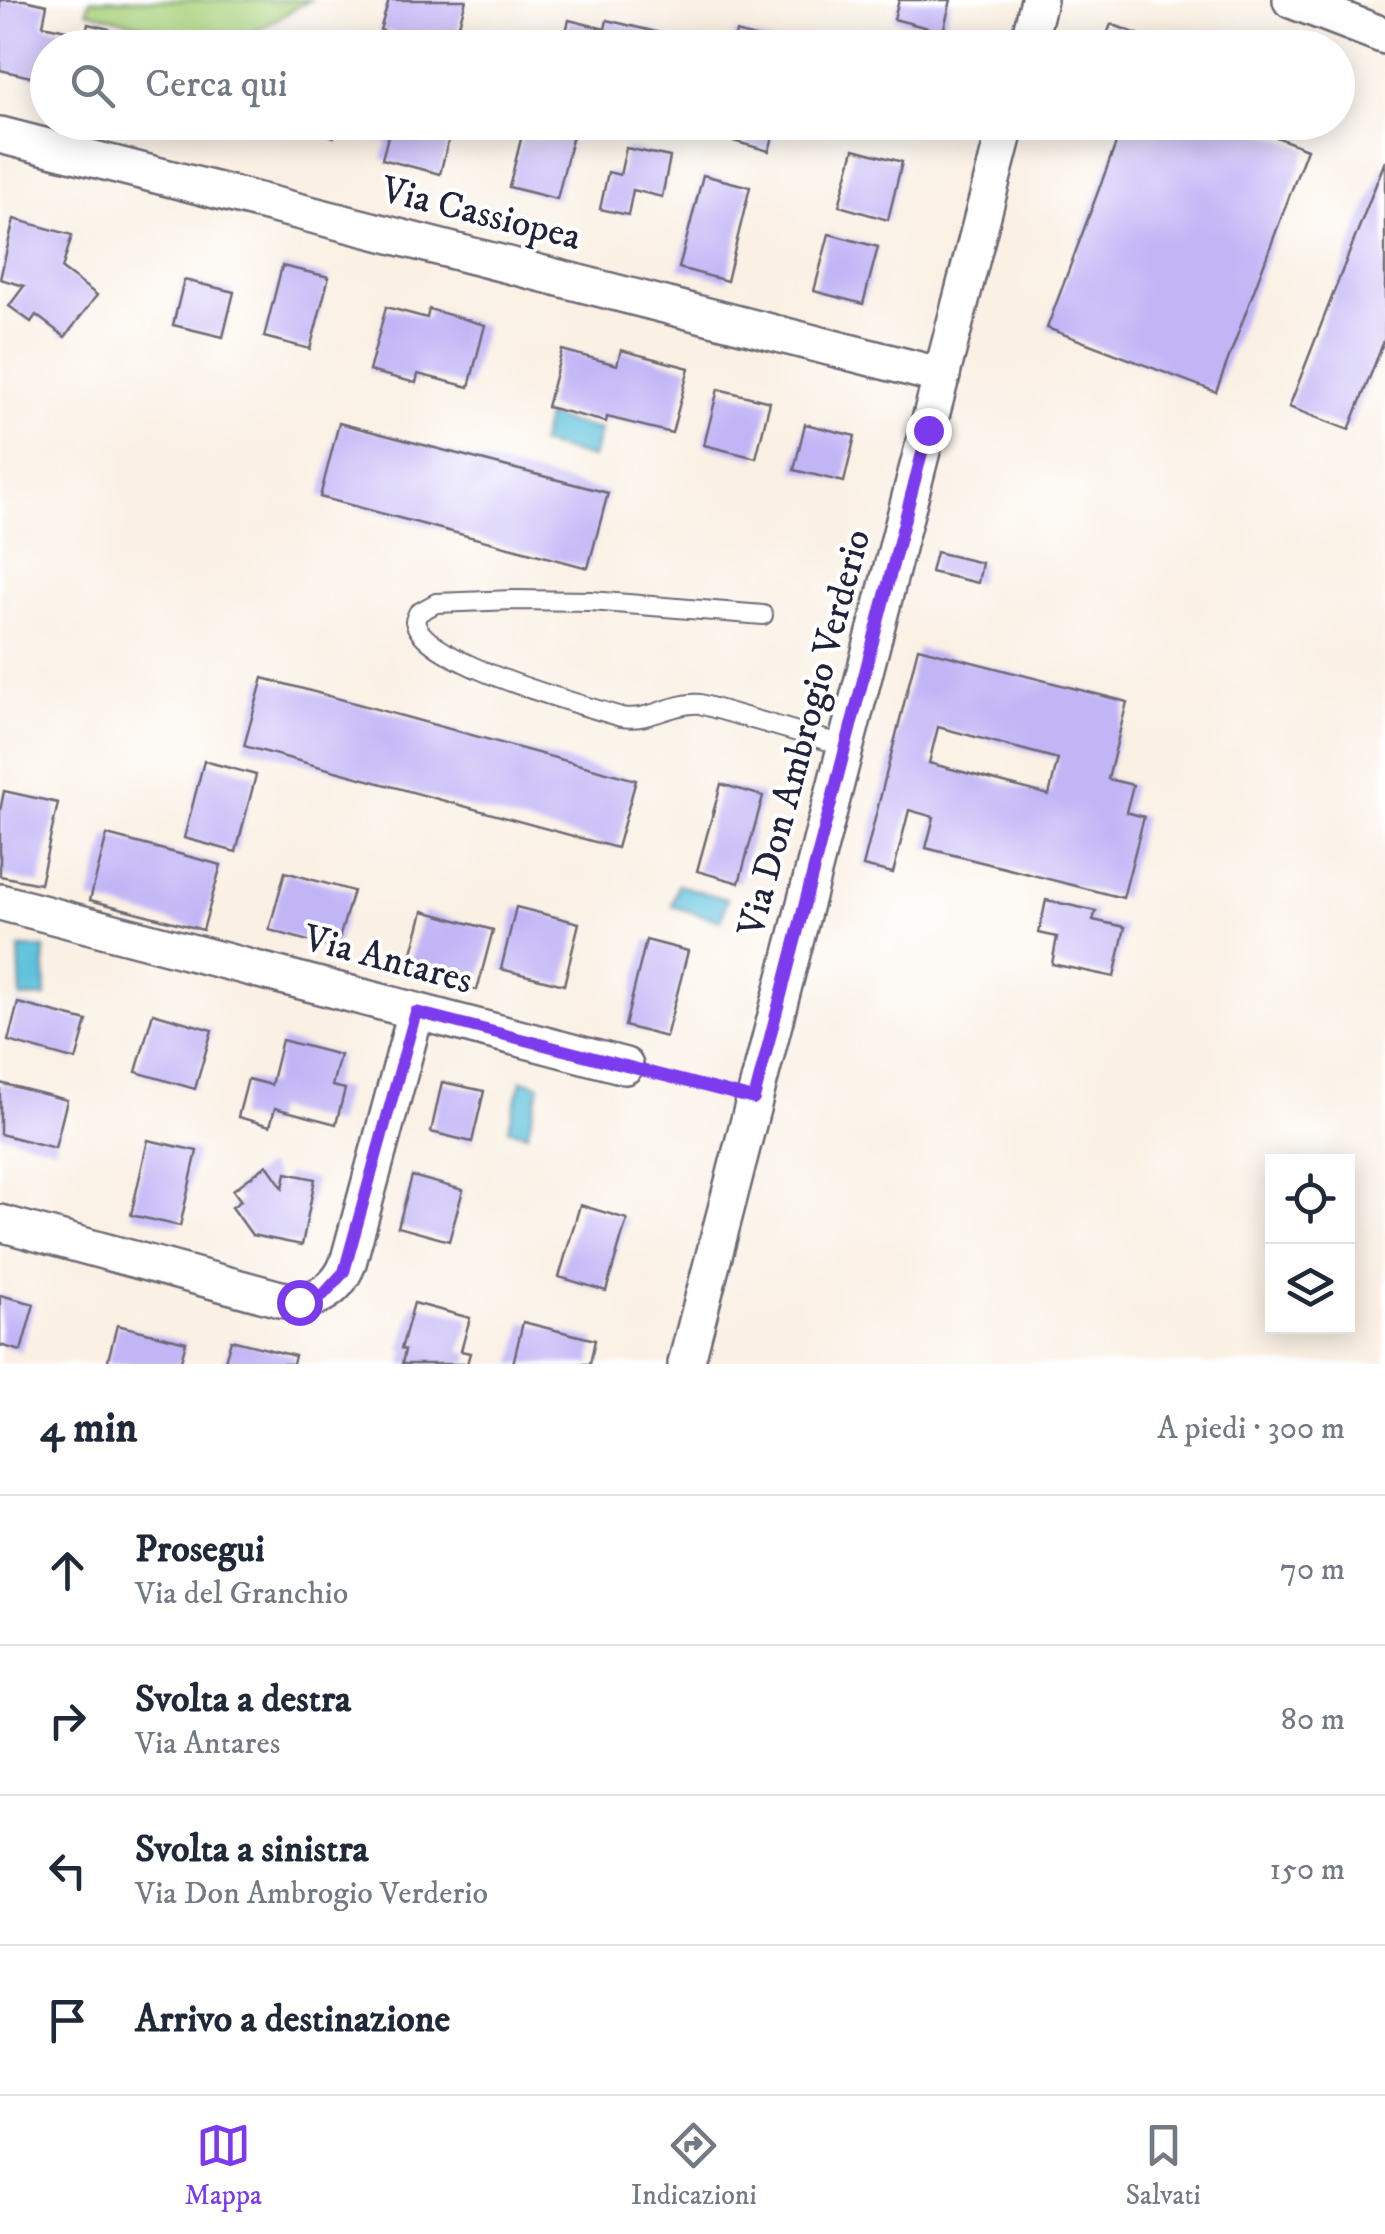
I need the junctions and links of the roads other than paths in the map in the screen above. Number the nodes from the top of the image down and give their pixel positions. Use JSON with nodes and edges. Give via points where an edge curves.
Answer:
{"nodes":[{"id":1,"x":1039,"y":0,"type":"edge"},
{"id":2,"x":1291,"y":0,"type":"edge"},
{"id":3,"x":1032,"y":30,"type":"edge"},
{"id":4,"x":1385,"y":36,"type":"edge"},
{"id":5,"x":0,"y":135,"type":"edge"},
{"id":6,"x":1002,"y":140,"type":"edge"},
{"id":7,"x":942,"y":376,"type":"junction"},
{"id":8,"x":763,"y":615,"type":"dead end"},
{"id":9,"x":846,"y":746,"type":"junction"},
{"id":10,"x":0,"y":902,"type":"edge"},
{"id":11,"x":416,"y":1012,"type":"junction"},
{"id":12,"x":625,"y":1066,"type":"road end"},
{"id":13,"x":0,"y":1223,"type":"edge"},
{"id":14,"x":686,"y":1364,"type":"edge"}],
"edges":[{"from":1,"to":3,"type":"street"},
{"from":2,"to":4,"type":"street"},
{"from":5,"to":7,"type":"street","name":"Via Cassiopea"},
{"from":6,"to":7,"type":"street","name":"Via Don Ambrogio Verderio"},
{"from":7,"to":9,"type":"street","name":"Via Don Ambrogio Verderio"},
{"from":8,"to":9,"type":"lane","via":[[514,600],[436,604],[414,621],[422,639],[456,658],[621,717],[700,704]]},
{"from":9,"to":14,"type":"street","name":"Via Don Ambrogio Verderio"},
{"from":10,"to":11,"type":"street","name":"Via Antares"},
{"from":11,"to":12,"type":"street","name":"Via Antares"},
{"from":11,"to":13,"type":"street","via":[[348,1263],[323,1295],[280,1299]]}]}
